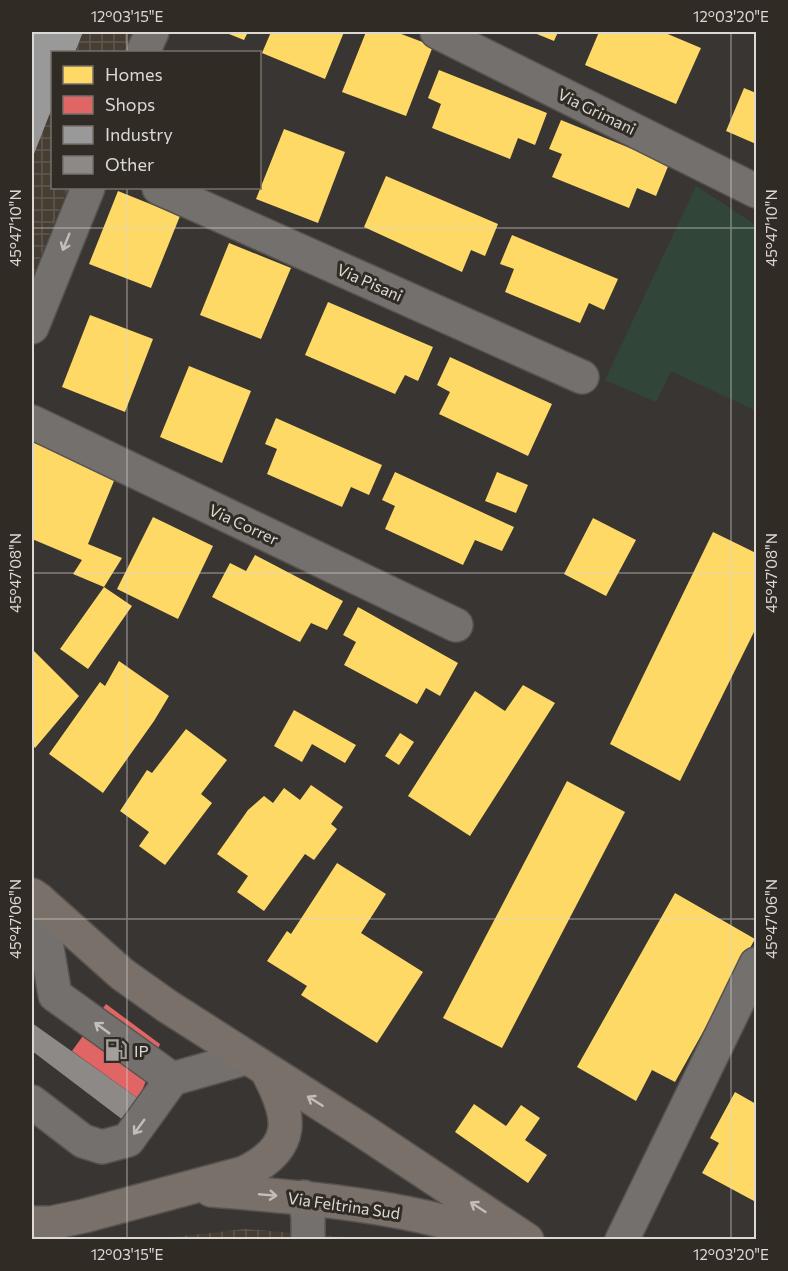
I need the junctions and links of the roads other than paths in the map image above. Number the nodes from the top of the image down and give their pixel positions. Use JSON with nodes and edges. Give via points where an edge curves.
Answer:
{"nodes":[{"id":1,"x":152,"y":32,"type":"edge"},
{"id":2,"x":437,"y":32,"type":"edge"},
{"id":3,"x":143,"y":51,"type":"edge"},
{"id":4,"x":88,"y":189,"type":"edge"},
{"id":5,"x":161,"y":189,"type":"edge"},
{"id":6,"x":756,"y":190,"type":"edge"},
{"id":7,"x":32,"y":327,"type":"edge"},
{"id":8,"x":582,"y":377,"type":"dead end"},
{"id":9,"x":32,"y":422,"type":"edge"},
{"id":10,"x":456,"y":625,"type":"dead end"},
{"id":11,"x":34,"y":896,"type":"edge"},
{"id":12,"x":756,"y":964,"type":"edge"},
{"id":13,"x":43,"y":985,"type":"edge"},
{"id":14,"x":256,"y":1064,"type":"junction"},
{"id":15,"x":172,"y":1079,"type":"junction"},
{"id":16,"x":32,"y":1102,"type":"edge"},
{"id":17,"x":189,"y":1188,"type":"junction"},
{"id":18,"x":304,"y":1197,"type":"junction"},
{"id":19,"x":84,"y":1216,"type":"junction"},
{"id":20,"x":32,"y":1223,"type":"edge"},
{"id":21,"x":488,"y":1238,"type":"edge"},
{"id":22,"x":36,"y":1239,"type":"edge"},
{"id":23,"x":308,"y":1239,"type":"edge"},
{"id":24,"x":527,"y":1239,"type":"edge"},
{"id":25,"x":622,"y":1239,"type":"edge"}],
"edges":[{"from":1,"to":3,"type":"street"},
{"from":2,"to":6,"type":"street","name":"Via Grimani"},
{"from":4,"to":7,"type":"street","one_way":true},
{"from":5,"to":8,"type":"street","name":"Via Pisani"},
{"from":9,"to":10,"type":"street","name":"Via Correr"},
{"from":11,"to":13,"type":"street"},
{"from":11,"to":14,"type":"main road","via":[[122,974]]},
{"from":12,"to":25,"type":"street"},
{"from":15,"to":13,"type":"street","one_way":true},
{"from":14,"to":15,"type":"street"},
{"from":14,"to":17,"type":"main road","via":[[279,1094],[284,1108],[284,1137],[280,1146],[271,1157],[244,1173]]},
{"from":24,"to":14,"type":"main road","one_way":true},
{"from":15,"to":16,"type":"street","one_way":true,"via":[[128,1140],[102,1146],[83,1141]]},
{"from":17,"to":18,"type":"main road","name":"Via Feltrina Sud","one_way":true},
{"from":17,"to":19,"type":"main road"},
{"from":18,"to":21,"type":"main road","name":"Via Feltrina Sud","via":[[423,1217]]},
{"from":18,"to":23,"type":"street"},
{"from":19,"to":20,"type":"main road"},
{"from":19,"to":22,"type":"street"}]}
